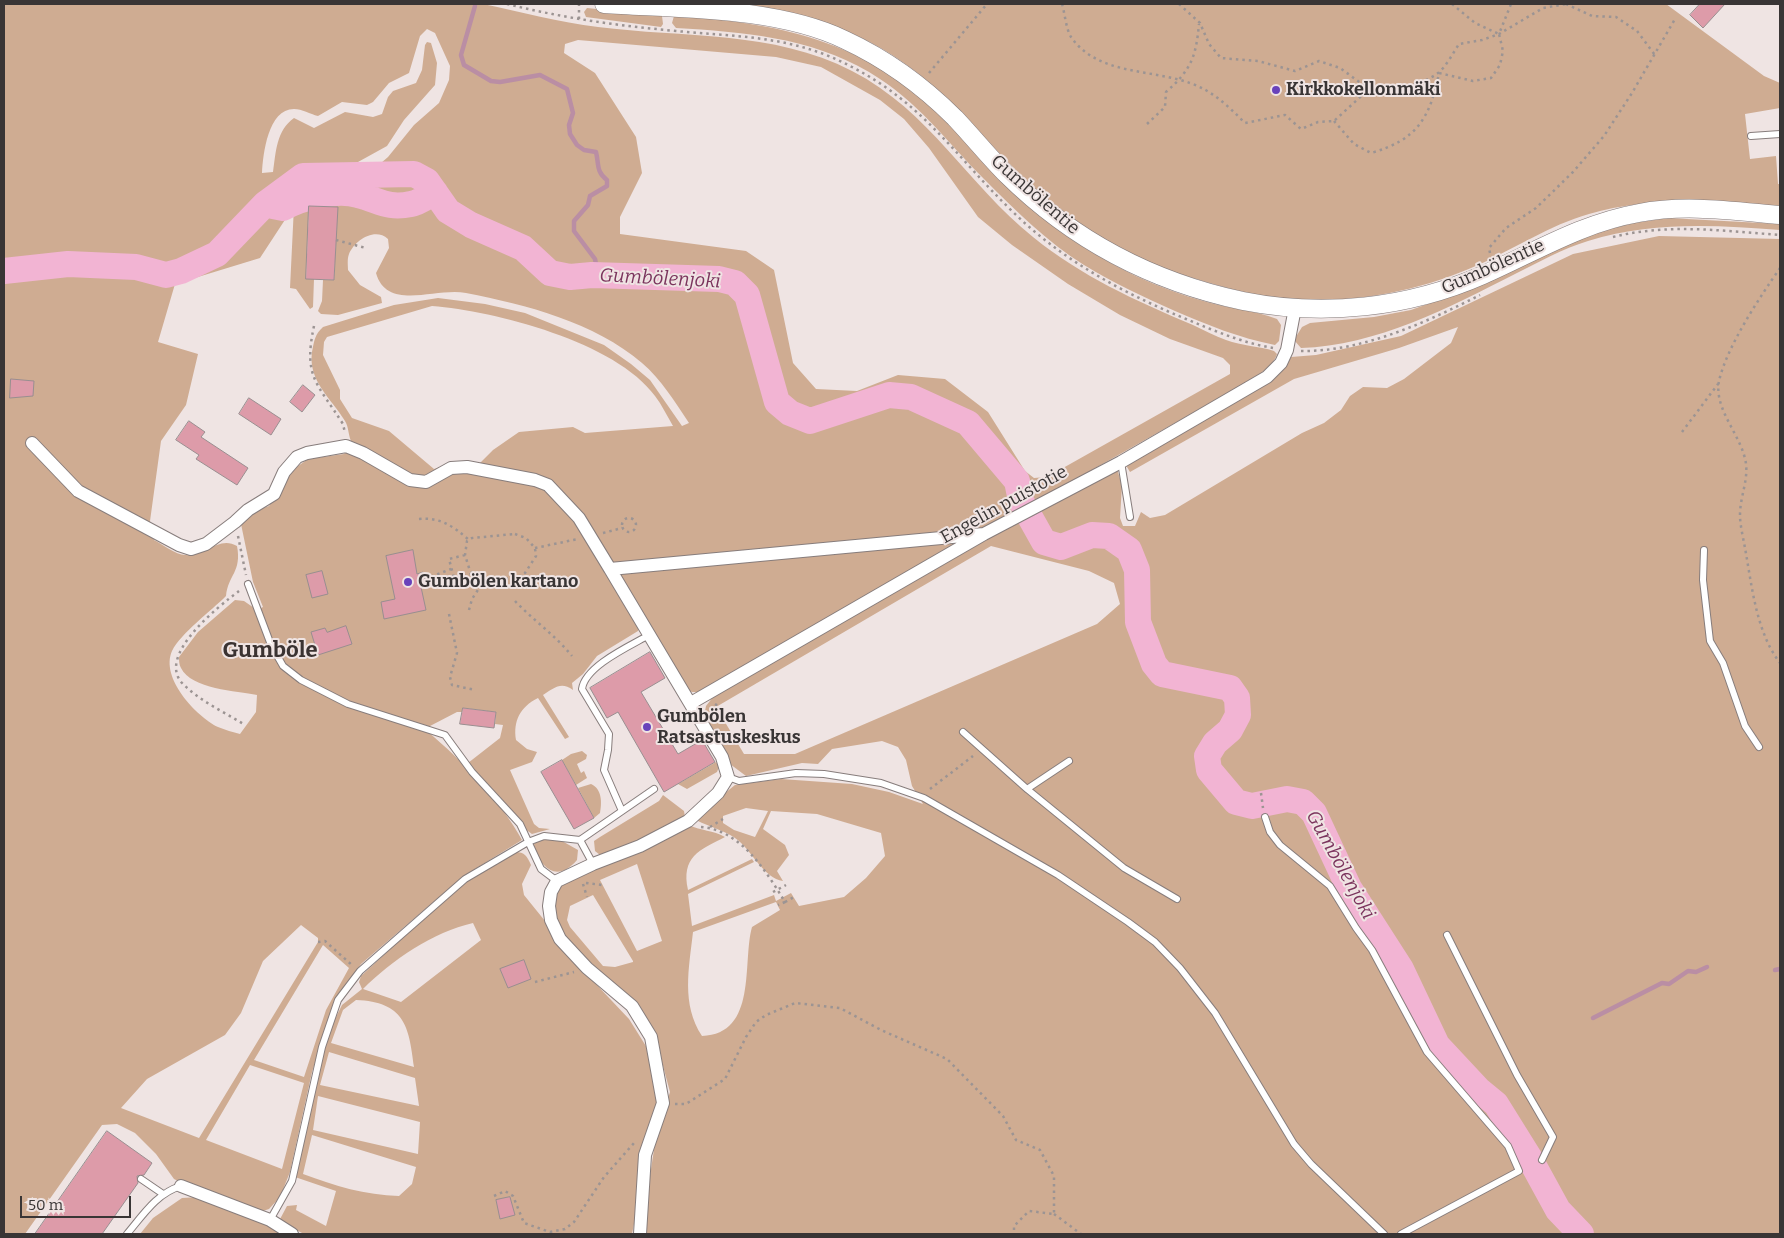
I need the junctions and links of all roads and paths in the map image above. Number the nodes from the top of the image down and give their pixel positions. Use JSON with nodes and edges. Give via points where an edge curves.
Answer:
{"nodes":[{"id":1,"x":507,"y":4,"type":"edge"},
{"id":2,"x":579,"y":4,"type":"edge"},
{"id":3,"x":604,"y":4,"type":"edge"},
{"id":4,"x":988,"y":4,"type":"edge"},
{"id":5,"x":1062,"y":4,"type":"edge"},
{"id":6,"x":1179,"y":4,"type":"edge"},
{"id":7,"x":1452,"y":4,"type":"edge"},
{"id":8,"x":1511,"y":4,"type":"edge"},
{"id":9,"x":1566,"y":4,"type":"edge"},
{"id":10,"x":579,"y":19,"type":"junction"},
{"id":11,"x":1675,"y":19,"type":"dead end"},
{"id":12,"x":1200,"y":23,"type":"junction"},
{"id":13,"x":1499,"y":34,"type":"junction"},
{"id":14,"x":1655,"y":55,"type":"junction"},
{"id":15,"x":1439,"y":73,"type":"junction"},
{"id":16,"x":1180,"y":80,"type":"junction"},
{"id":17,"x":919,"y":84,"type":"junction"},
{"id":18,"x":1369,"y":89,"type":"junction"},
{"id":19,"x":1334,"y":121,"type":"junction"},
{"id":20,"x":1147,"y":124,"type":"dead end"},
{"id":21,"x":1780,"y":134,"type":"edge"},
{"id":22,"x":1751,"y":136,"type":"dead end"},
{"id":23,"x":1780,"y":215,"type":"edge"},
{"id":24,"x":1780,"y":235,"type":"edge"},
{"id":25,"x":1612,"y":238,"type":"dead end"},
{"id":26,"x":336,"y":240,"type":"dead end"},
{"id":27,"x":366,"y":248,"type":"dead end"},
{"id":28,"x":1780,"y":268,"type":"edge"},
{"id":29,"x":1492,"y":270,"type":"junction"},
{"id":30,"x":1482,"y":294,"type":"dead end"},
{"id":31,"x":1295,"y":308,"type":"junction"},
{"id":32,"x":314,"y":326,"type":"dead end"},
{"id":33,"x":1287,"y":350,"type":"junction"},
{"id":34,"x":1719,"y":383,"type":"junction"},
{"id":35,"x":1682,"y":432,"type":"dead end"},
{"id":36,"x":32,"y":443,"type":"dead end"},
{"id":37,"x":346,"y":446,"type":"junction"},
{"id":38,"x":1121,"y":462,"type":"junction"},
{"id":39,"x":1130,"y":517,"type":"dead end"},
{"id":40,"x":627,"y":518,"type":"joint"},
{"id":41,"x":419,"y":519,"type":"dead end"},
{"id":42,"x":235,"y":522,"type":"junction"},
{"id":43,"x":984,"y":534,"type":"junction"},
{"id":44,"x":469,"y":540,"type":"junction"},
{"id":45,"x":1704,"y":550,"type":"dead end"},
{"id":46,"x":465,"y":555,"type":"junction"},
{"id":47,"x":452,"y":569,"type":"junction"},
{"id":48,"x":610,"y":569,"type":"junction"},
{"id":49,"x":472,"y":574,"type":"junction"},
{"id":50,"x":520,"y":576,"type":"junction"},
{"id":51,"x":425,"y":579,"type":"dead end"},
{"id":52,"x":483,"y":582,"type":"junction"},
{"id":53,"x":248,"y":584,"type":"junction"},
{"id":54,"x":560,"y":585,"type":"dead end"},
{"id":55,"x":514,"y":602,"type":"dead end"},
{"id":56,"x":469,"y":610,"type":"dead end"},
{"id":57,"x":449,"y":614,"type":"dead end"},
{"id":58,"x":649,"y":635,"type":"junction"},
{"id":59,"x":572,"y":656,"type":"dead end"},
{"id":60,"x":1780,"y":663,"type":"edge"},
{"id":61,"x":475,"y":690,"type":"dead end"},
{"id":62,"x":692,"y":703,"type":"junction"},
{"id":63,"x":245,"y":725,"type":"dead end"},
{"id":64,"x":963,"y":732,"type":"dead end"},
{"id":65,"x":1760,"y":747,"type":"dead end"},
{"id":66,"x":982,"y":749,"type":"junction"},
{"id":67,"x":1069,"y":761,"type":"dead end"},
{"id":68,"x":728,"y":777,"type":"junction"},
{"id":69,"x":654,"y":789,"type":"dead end"},
{"id":70,"x":1027,"y":789,"type":"junction"},
{"id":71,"x":1261,"y":793,"type":"dead end"},
{"id":72,"x":924,"y":798,"type":"junction"},
{"id":73,"x":622,"y":811,"type":"junction"},
{"id":74,"x":1265,"y":817,"type":"joint"},
{"id":75,"x":723,"y":819,"type":"dead end"},
{"id":76,"x":688,"y":820,"type":"junction"},
{"id":77,"x":709,"y":828,"type":"junction"},
{"id":78,"x":580,"y":840,"type":"junction"},
{"id":79,"x":528,"y":842,"type":"junction"},
{"id":80,"x":593,"y":864,"type":"junction"},
{"id":81,"x":557,"y":881,"type":"junction"},
{"id":82,"x":582,"y":882,"type":"dead end"},
{"id":83,"x":602,"y":885,"type":"dead end"},
{"id":84,"x":786,"y":885,"type":"dead end"},
{"id":85,"x":777,"y":890,"type":"junction"},
{"id":86,"x":772,"y":892,"type":"dead end"},
{"id":87,"x":794,"y":897,"type":"dead end"},
{"id":88,"x":1178,"y":899,"type":"dead end"},
{"id":89,"x":785,"y":902,"type":"junction"},
{"id":90,"x":778,"y":906,"type":"dead end"},
{"id":91,"x":1447,"y":935,"type":"dead end"},
{"id":92,"x":318,"y":942,"type":"dead end"},
{"id":93,"x":587,"y":968,"type":"junction"},
{"id":94,"x":360,"y":971,"type":"junction"},
{"id":95,"x":535,"y":982,"type":"dead end"},
{"id":96,"x":663,"y":1103,"type":"junction"},
{"id":97,"x":637,"y":1140,"type":"dead end"},
{"id":98,"x":1542,"y":1160,"type":"dead end"},
{"id":99,"x":140,"y":1179,"type":"dead end"},
{"id":100,"x":182,"y":1186,"type":"joint"},
{"id":101,"x":163,"y":1194,"type":"junction"},
{"id":102,"x":494,"y":1196,"type":"dead end"},
{"id":103,"x":1054,"y":1214,"type":"junction"},
{"id":104,"x":270,"y":1220,"type":"junction"},
{"id":105,"x":127,"y":1234,"type":"edge"},
{"id":106,"x":292,"y":1234,"type":"edge"},
{"id":107,"x":640,"y":1234,"type":"edge"},
{"id":108,"x":1014,"y":1234,"type":"edge"},
{"id":109,"x":1081,"y":1234,"type":"edge"},
{"id":110,"x":1384,"y":1234,"type":"edge"},
{"id":111,"x":1401,"y":1234,"type":"edge"}],
"edges":[{"from":1,"to":10,"type":"path"},
{"from":2,"to":10,"type":"path"},
{"from":3,"to":17,"type":"main road","name":"Gumbölentie","via":[[759,16],[805,25],[844,39]]},
{"from":4,"to":17,"type":"path"},
{"from":5,"to":16,"type":"path","via":[[1070,36],[1087,55],[1129,70]]},
{"from":6,"to":12,"type":"path"},
{"from":7,"to":13,"type":"path","via":[[1475,23]]},
{"from":8,"to":13,"type":"path"},
{"from":9,"to":13,"type":"path","via":[[1543,8]]},
{"from":9,"to":14,"type":"path","via":[[1592,16],[1616,17],[1637,31]]},
{"from":10,"to":33,"type":"path","via":[[666,30],[757,36],[807,47],[850,65],[887,86],[914,107],[1014,214],[1100,278],[1225,336]]},
{"from":11,"to":14,"type":"path"},
{"from":12,"to":16,"type":"path","via":[[1196,54]]},
{"from":12,"to":18,"type":"path","via":[[1209,44],[1221,58],[1258,61],[1295,71],[1320,60],[1340,68]]},
{"from":13,"to":15,"type":"path","via":[[1459,44]]},
{"from":13,"to":15,"type":"path","via":[[1503,51],[1500,65],[1491,78],[1473,82]]},
{"from":14,"to":29,"type":"path","via":[[1598,143],[1536,208],[1506,228],[1490,248]]},
{"from":15,"to":18,"type":"path","via":[[1403,88]]},
{"from":15,"to":19,"type":"path","via":[[1435,95],[1424,119],[1393,146],[1371,152],[1354,144]]},
{"from":16,"to":19,"type":"path","via":[[1217,95],[1245,123],[1285,115],[1301,129],[1318,122]]},
{"from":16,"to":20,"type":"path","via":[[1166,92],[1165,107]]},
{"from":17,"to":31,"type":"main road","name":"Gumbölentie","via":[[1007,175],[1084,239],[1188,288]]},
{"from":18,"to":19,"type":"path"},
{"from":21,"to":22,"type":"lane"},
{"from":23,"to":29,"type":"main road","name":"Gumbölentie","via":[[1694,208],[1640,212],[1588,226]]},
{"from":24,"to":25,"type":"path","via":[[1689,228],[1639,231]]},
{"from":26,"to":27,"type":"path"},
{"from":28,"to":34,"type":"path","via":[[1753,307]]},
{"from":29,"to":31,"type":"main road","name":"Gumbölentie","via":[[1427,295],[1360,308]]},
{"from":30,"to":33,"type":"path","via":[[1410,327],[1373,339],[1312,351]]},
{"from":31,"to":33,"type":"street","name":"Engelin puistotie"},
{"from":32,"to":37,"type":"path","via":[[309,348],[311,375],[343,424]]},
{"from":33,"to":38,"type":"street","name":"Engelin puistotie","via":[[1267,377]]},
{"from":34,"to":35,"type":"path"},
{"from":34,"to":60,"type":"path","via":[[1720,402],[1744,455],[1748,472],[1740,515],[1752,584],[1771,651]]},
{"from":36,"to":42,"type":"street","via":[[78,491],[179,545],[191,549],[206,544]]},
{"from":37,"to":42,"type":"street","via":[[297,458],[284,472],[274,494]]},
{"from":37,"to":48,"type":"street","via":[[363,452],[410,480],[426,482],[452,468],[467,467],[542,482],[559,495],[579,518]]},
{"from":38,"to":39,"type":"lane"},
{"from":38,"to":43,"type":"street","name":"Engelin puistotie"},
{"from":40,"to":40,"type":"path","via":[[622,528],[628,533],[637,524],[632,518]]},
{"from":41,"to":44,"type":"path","via":[[435,518],[446,522]]},
{"from":42,"to":53,"type":"path"},
{"from":43,"to":48,"type":"street"},
{"from":43,"to":62,"type":"street","name":"Engelin puistotie"},
{"from":44,"to":46,"type":"path"},
{"from":44,"to":50,"type":"path","via":[[515,534],[526,538],[533,544],[536,556]]},
{"from":45,"to":65,"type":"lane","via":[[1703,580],[1710,641],[1723,663],[1745,726]]},
{"from":46,"to":47,"type":"path","via":[[449,559]]},
{"from":46,"to":49,"type":"path"},
{"from":47,"to":49,"type":"path","via":[[454,578]]},
{"from":47,"to":51,"type":"path"},
{"from":48,"to":58,"type":"street"},
{"from":49,"to":52,"type":"path"},
{"from":50,"to":52,"type":"path"},
{"from":50,"to":54,"type":"path"},
{"from":52,"to":56,"type":"path"},
{"from":53,"to":63,"type":"path","via":[[196,629],[178,652],[176,670],[182,683]]},
{"from":53,"to":79,"type":"lane","via":[[271,645],[283,666],[301,680],[348,704],[445,735],[472,772],[520,824]]},
{"from":55,"to":59,"type":"path","via":[[560,640]]},
{"from":57,"to":61,"type":"path","via":[[457,653],[450,677],[452,685]]},
{"from":58,"to":62,"type":"street"},
{"from":58,"to":73,"type":"lane","via":[[595,668],[583,682],[582,689],[609,734],[604,770]]},
{"from":62,"to":68,"type":"street","via":[[722,757]]},
{"from":64,"to":66,"type":"lane"},
{"from":66,"to":70,"type":"lane"},
{"from":66,"to":72,"type":"path","via":[[933,786]]},
{"from":67,"to":70,"type":"lane"},
{"from":68,"to":72,"type":"lane","via":[[739,781],[796,773],[824,774],[880,783]]},
{"from":68,"to":76,"type":"street","via":[[718,793]]},
{"from":69,"to":73,"type":"lane"},
{"from":70,"to":88,"type":"lane","via":[[1124,868]]},
{"from":71,"to":74,"type":"path"},
{"from":72,"to":110,"type":"lane","via":[[1058,874],[1155,942],[1215,1013],[1294,1144]]},
{"from":73,"to":78,"type":"lane"},
{"from":74,"to":111,"type":"lane","via":[[1270,832],[1280,845],[1330,886],[1372,950],[1427,1052],[1508,1146],[1519,1171]]},
{"from":75,"to":77,"type":"path"},
{"from":76,"to":77,"type":"path","via":[[696,827]]},
{"from":76,"to":80,"type":"street","via":[[640,846]]},
{"from":77,"to":85,"type":"path","via":[[730,836],[751,856]]},
{"from":78,"to":79,"type":"lane","via":[[544,836]]},
{"from":78,"to":80,"type":"lane"},
{"from":79,"to":81,"type":"lane","via":[[541,869]]},
{"from":79,"to":94,"type":"lane","via":[[465,879]]},
{"from":80,"to":81,"type":"street"},
{"from":81,"to":93,"type":"street","via":[[551,892],[551,920],[560,939]]},
{"from":82,"to":83,"type":"path"},
{"from":84,"to":85,"type":"path"},
{"from":85,"to":86,"type":"path"},
{"from":85,"to":89,"type":"path"},
{"from":87,"to":89,"type":"path"},
{"from":89,"to":90,"type":"path"},
{"from":91,"to":98,"type":"lane","via":[[1552,1137]]},
{"from":92,"to":94,"type":"path","via":[[325,941],[347,964]]},
{"from":93,"to":95,"type":"path"},
{"from":93,"to":96,"type":"street","via":[[632,1006],[651,1037]]},
{"from":94,"to":104,"type":"lane","via":[[338,1000],[322,1047],[292,1181]]},
{"from":96,"to":103,"type":"path","via":[[686,1104],[725,1079],[746,1037],[756,1022],[766,1015],[794,1003],[840,1008],[948,1059],[1002,1116],[1016,1140],[1040,1150],[1054,1176]]},
{"from":96,"to":107,"type":"street","via":[[645,1155]]},
{"from":97,"to":102,"type":"path","via":[[604,1177],[574,1222],[565,1229],[550,1232],[524,1223],[513,1196],[505,1191]]},
{"from":99,"to":101,"type":"lane"},
{"from":100,"to":101,"type":"lane"},
{"from":100,"to":104,"type":"street"},
{"from":101,"to":105,"type":"lane"},
{"from":103,"to":108,"type":"path","via":[[1029,1211],[1014,1226]]},
{"from":103,"to":109,"type":"path"},
{"from":104,"to":106,"type":"street"}]}
